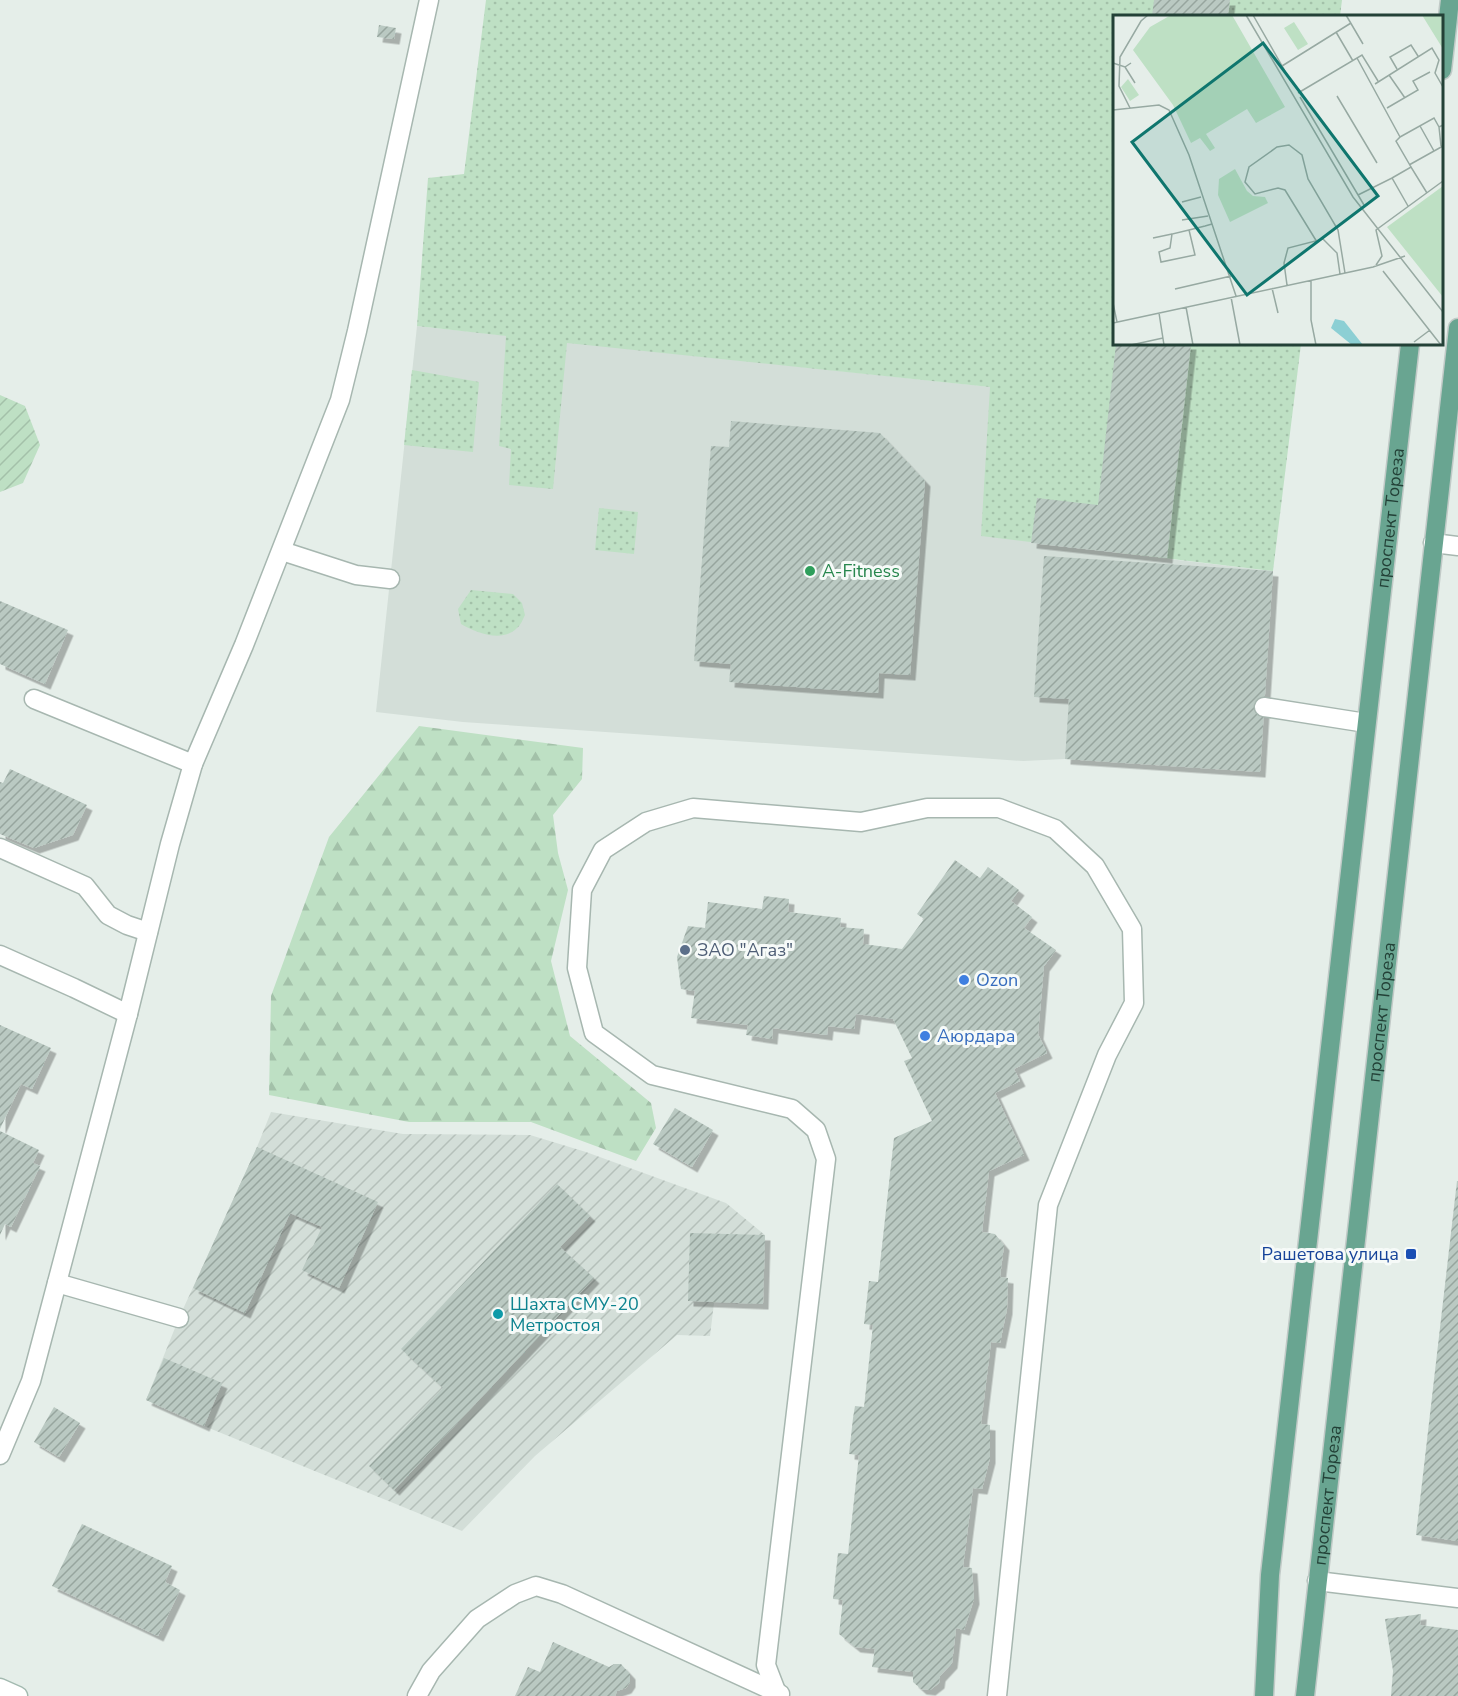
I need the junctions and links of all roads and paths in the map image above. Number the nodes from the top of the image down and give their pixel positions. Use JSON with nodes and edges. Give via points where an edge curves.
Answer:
{"nodes":[{"id":1,"x":429,"y":0,"type":"edge"},
{"id":2,"x":1450,"y":0,"type":"edge"},
{"id":3,"x":1443,"y":61,"type":"edge"},
{"id":4,"x":1458,"y":328,"type":"edge"},
{"id":5,"x":1410,"y":345,"type":"edge"},
{"id":6,"x":1433,"y":543,"type":"junction"},
{"id":7,"x":1458,"y":546,"type":"edge"},
{"id":8,"x":282,"y":551,"type":"junction"},
{"id":9,"x":390,"y":579,"type":"dead end"},
{"id":10,"x":34,"y":699,"type":"dead end"},
{"id":11,"x":1264,"y":707,"type":"dead end"},
{"id":12,"x":1366,"y":723,"type":"junction"},
{"id":13,"x":193,"y":764,"type":"junction"},
{"id":14,"x":0,"y":848,"type":"edge"},
{"id":15,"x":148,"y":932,"type":"junction"},
{"id":16,"x":0,"y":955,"type":"edge"},
{"id":17,"x":128,"y":1014,"type":"junction"},
{"id":18,"x":57,"y":1283,"type":"junction"},
{"id":19,"x":179,"y":1318,"type":"dead end"},
{"id":20,"x":0,"y":1455,"type":"edge"},
{"id":21,"x":1317,"y":1581,"type":"junction"},
{"id":22,"x":1458,"y":1598,"type":"edge"},
{"id":23,"x":0,"y":1688,"type":"edge"},
{"id":24,"x":780,"y":1694,"type":"edge"},
{"id":25,"x":18,"y":1696,"type":"edge"},
{"id":26,"x":417,"y":1696,"type":"edge"},
{"id":27,"x":997,"y":1696,"type":"edge"},
{"id":28,"x":1264,"y":1696,"type":"edge"},
{"id":29,"x":1305,"y":1696,"type":"edge"}],
"edges":[{"from":1,"to":8,"type":"street","via":[[340,400]]},
{"from":2,"to":3,"type":"main road"},
{"from":4,"to":6,"type":"main road","name":"проспект Тореза"},
{"from":5,"to":12,"type":"main road","name":"проспект Тореза"},
{"from":6,"to":7,"type":"street"},
{"from":6,"to":21,"type":"main road","name":"проспект Тореза"},
{"from":8,"to":9,"type":"street","via":[[356,574]]},
{"from":8,"to":13,"type":"street"},
{"from":10,"to":13,"type":"street"},
{"from":11,"to":12,"type":"street"},
{"from":12,"to":28,"type":"main road","name":"проспект Тореза","via":[[1270,1575]]},
{"from":13,"to":15,"type":"street"},
{"from":14,"to":15,"type":"street","via":[[85,886],[108,915]]},
{"from":15,"to":17,"type":"street"},
{"from":16,"to":17,"type":"street"},
{"from":17,"to":18,"type":"street"},
{"from":18,"to":19,"type":"street"},
{"from":18,"to":20,"type":"street","via":[[31,1381]]},
{"from":21,"to":22,"type":"street"},
{"from":21,"to":29,"type":"main road","name":"проспект Тореза"},
{"from":23,"to":25,"type":"street"},
{"from":24,"to":26,"type":"street","via":[[562,1594],[536,1586],[515,1594],[477,1619],[431,1671]]},
{"from":24,"to":27,"type":"street","via":[[766,1665],[826,1159],[816,1130],[792,1109],[652,1075],[594,1033],[576,968],[582,890],[603,850],[646,822],[693,808],[861,822],[927,808],[999,808],[1055,829],[1095,866],[1132,929],[1134,1003],[1107,1055],[1048,1205]]}]}
